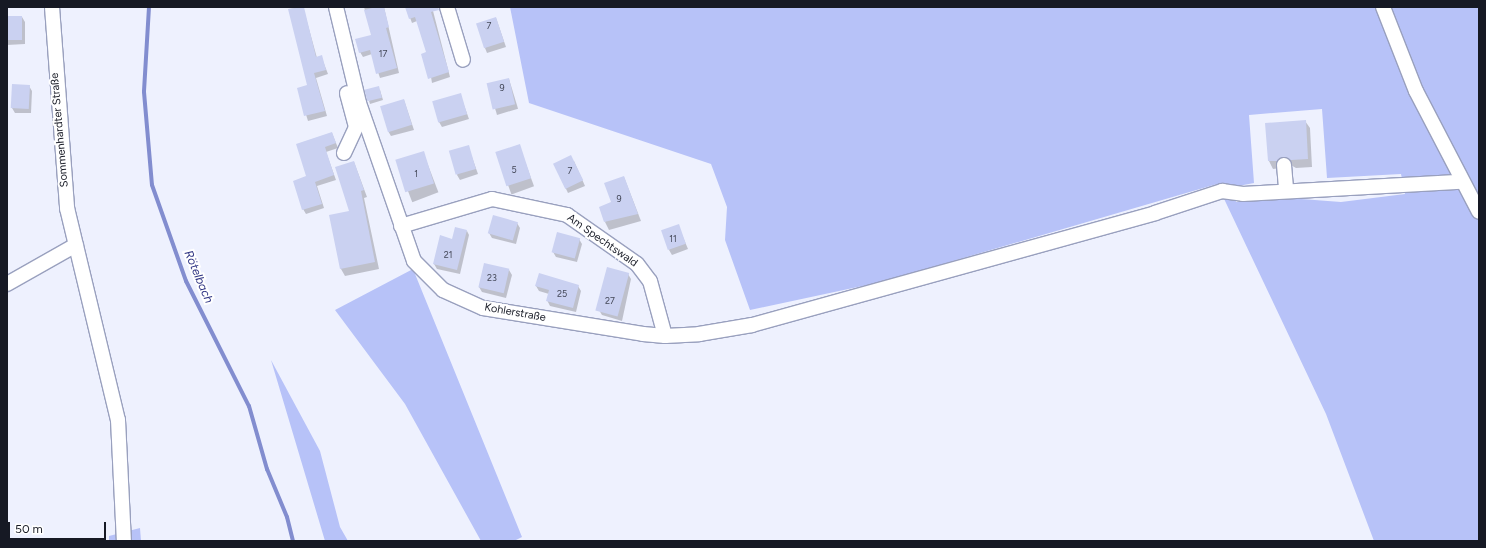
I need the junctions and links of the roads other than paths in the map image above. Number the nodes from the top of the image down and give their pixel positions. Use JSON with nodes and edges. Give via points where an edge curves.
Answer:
{"nodes":[{"id":1,"x":52,"y":7,"type":"edge"},
{"id":2,"x":336,"y":7,"type":"edge"},
{"id":3,"x":447,"y":7,"type":"edge"},
{"id":4,"x":1383,"y":7,"type":"edge"},
{"id":5,"x":463,"y":60,"type":"dead end"},
{"id":6,"x":348,"y":61,"type":"junction"},
{"id":7,"x":344,"y":153,"type":"dead end"},
{"id":8,"x":1284,"y":165,"type":"dead end"},
{"id":9,"x":1461,"y":182,"type":"junction"},
{"id":10,"x":1286,"y":190,"type":"junction"},
{"id":11,"x":1479,"y":212,"type":"edge"},
{"id":12,"x":401,"y":226,"type":"junction"},
{"id":13,"x":77,"y":248,"type":"junction"},
{"id":14,"x":7,"y":284,"type":"edge"},
{"id":15,"x":665,"y":336,"type":"junction"},
{"id":16,"x":124,"y":541,"type":"edge"}],
"edges":[{"from":1,"to":13,"type":"street","name":"Sommenhardter Straße","via":[[67,208]]},
{"from":2,"to":6,"type":"street","name":"Kohlerstraße"},
{"from":3,"to":5,"type":"street"},
{"from":4,"to":9,"type":"street","via":[[1416,91]]},
{"from":6,"to":7,"type":"street","via":[[346,88],[356,127]]},
{"from":6,"to":12,"type":"street","name":"Kohlerstraße","via":[[359,103]]},
{"from":8,"to":10,"type":"street"},
{"from":9,"to":10,"type":"street","name":"Kohlerstraße","via":[[1346,190]]},
{"from":9,"to":11,"type":"street"},
{"from":10,"to":15,"type":"street","name":"Kohlerstraße","via":[[1243,194],[1222,191],[1155,213],[752,325]]},
{"from":12,"to":15,"type":"street","name":"Kohlerstraße","via":[[414,261],[443,290],[483,308]]},
{"from":12,"to":15,"type":"street","name":"Am Spechtswald","via":[[492,199],[567,215],[637,264],[650,281]]},
{"from":13,"to":14,"type":"street"},
{"from":13,"to":16,"type":"street","name":"Sommenhardter Straße","via":[[118,420]]}]}
